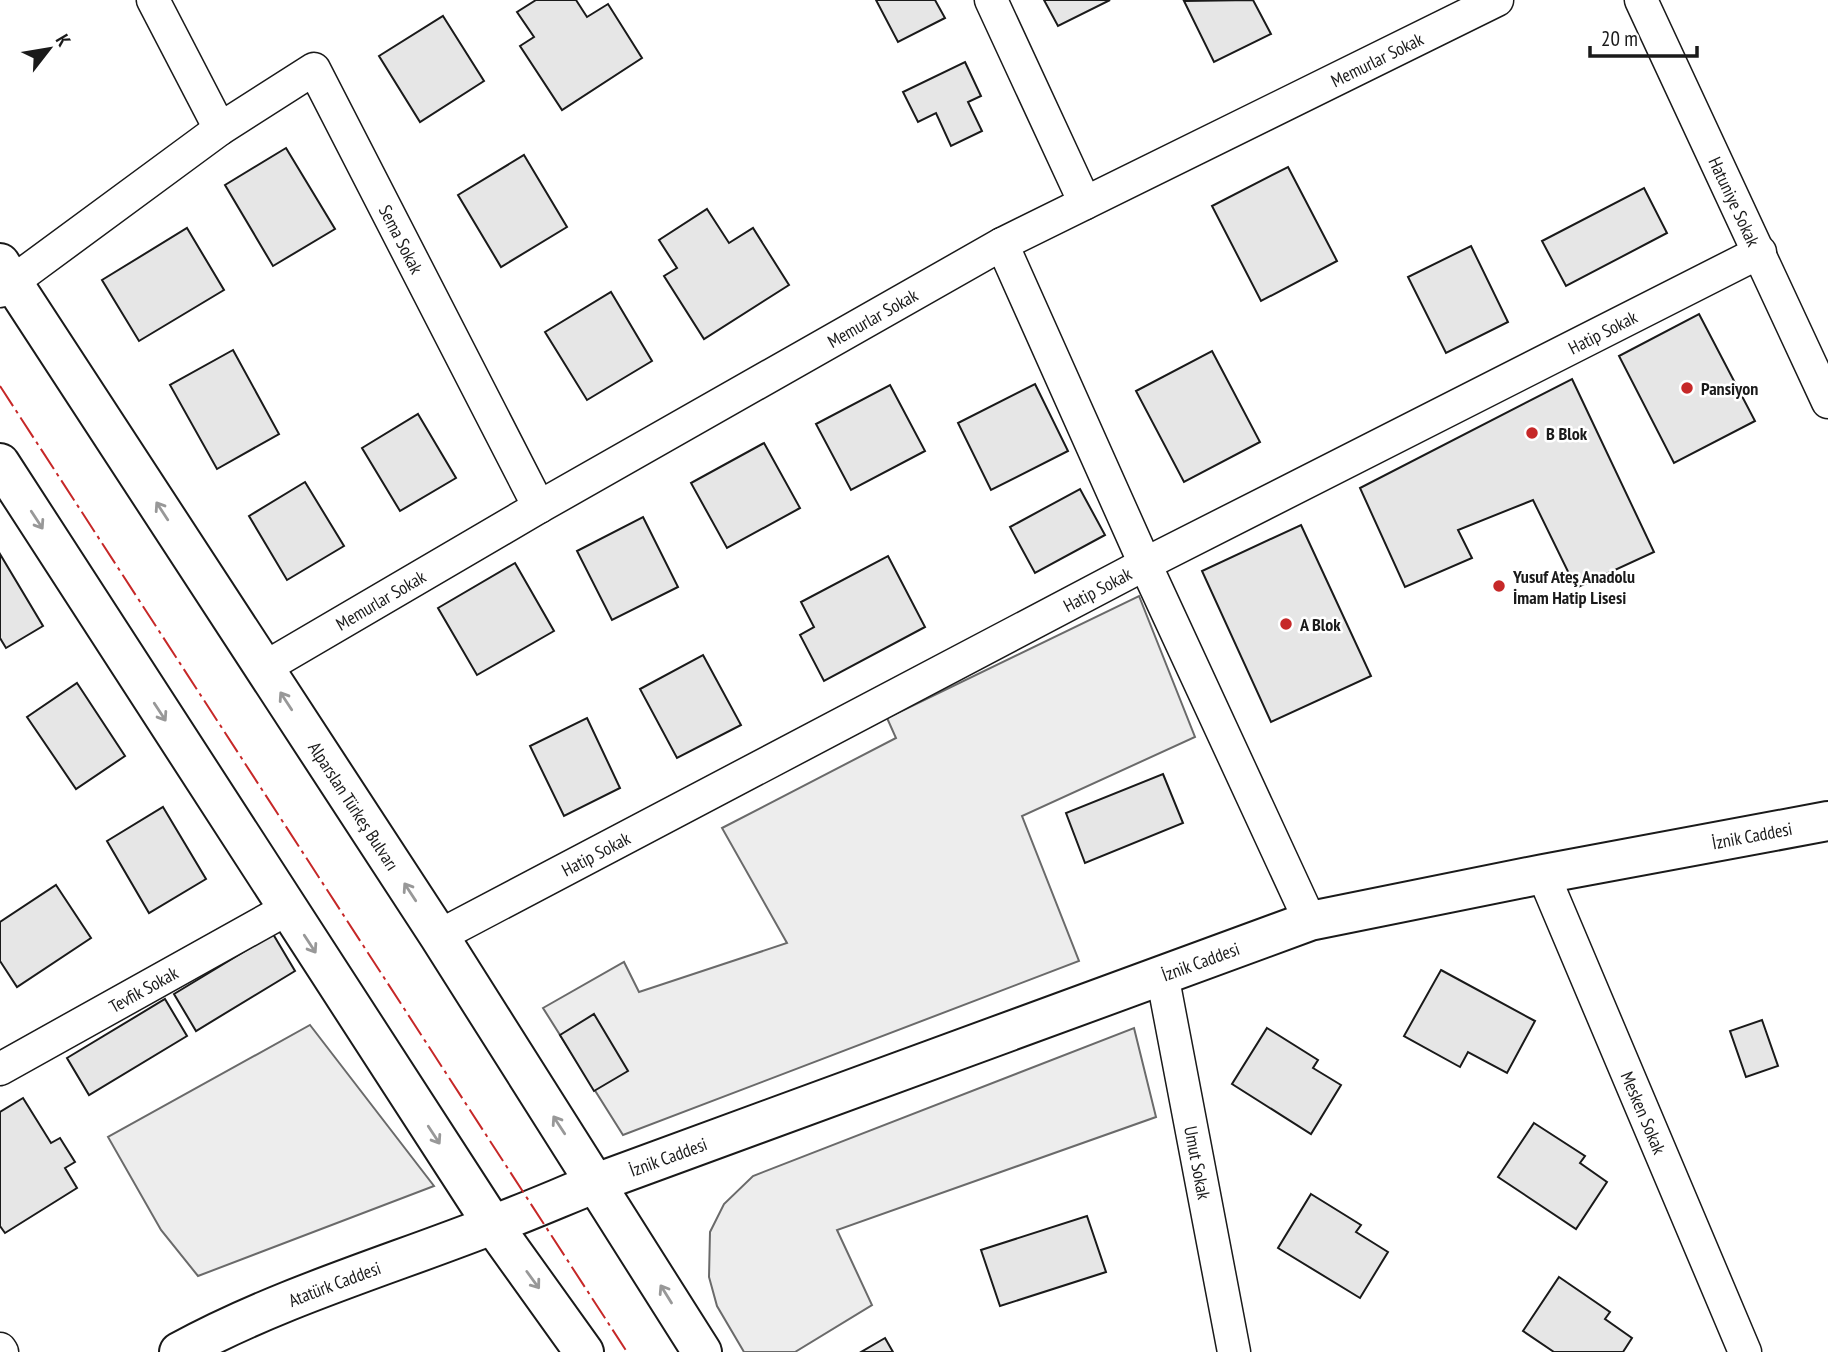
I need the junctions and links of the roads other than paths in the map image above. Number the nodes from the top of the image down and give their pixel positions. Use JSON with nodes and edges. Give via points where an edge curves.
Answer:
{"nodes":[{"id":1,"x":153,"y":0,"type":"edge"},
{"id":2,"x":991,"y":0,"type":"edge"},
{"id":3,"x":1497,"y":0,"type":"edge"},
{"id":4,"x":1642,"y":0,"type":"edge"},
{"id":5,"x":220,"y":129,"type":"junction"},
{"id":6,"x":1085,"y":203,"type":"junction"},
{"id":7,"x":1002,"y":244,"type":"junction"},
{"id":8,"x":1760,"y":252,"type":"junction"},
{"id":9,"x":4,"y":278,"type":"edge"},
{"id":10,"x":1816,"y":341,"type":"edge"},
{"id":11,"x":1828,"y":402,"type":"edge"},
{"id":12,"x":0,"y":463,"type":"edge"},
{"id":13,"x":539,"y":507,"type":"junction"},
{"id":14,"x":1145,"y":564,"type":"junction"},
{"id":15,"x":264,"y":668,"type":"junction"},
{"id":16,"x":1828,"y":821,"type":"edge"},
{"id":17,"x":1543,"y":874,"type":"junction"},
{"id":18,"x":287,"y":909,"type":"junction"},
{"id":19,"x":1310,"y":921,"type":"junction"},
{"id":20,"x":439,"y":936,"type":"junction"},
{"id":21,"x":1162,"y":974,"type":"junction"},
{"id":22,"x":0,"y":1069,"type":"edge"},
{"id":23,"x":596,"y":1183,"type":"junction"},
{"id":24,"x":493,"y":1225,"type":"junction"},
{"id":25,"x":179,"y":1352,"type":"edge"},
{"id":26,"x":584,"y":1352,"type":"edge"},
{"id":27,"x":702,"y":1352,"type":"edge"},
{"id":28,"x":1234,"y":1352,"type":"edge"},
{"id":29,"x":1745,"y":1352,"type":"edge"}],
"edges":[{"from":1,"to":5,"type":"street"},
{"from":2,"to":6,"type":"street"},
{"from":3,"to":6,"type":"street","name":"Memurlar Sokak"},
{"from":4,"to":8,"type":"street","name":"Hatuniye Sokak"},
{"from":5,"to":9,"type":"street","name":"Sema Sokak"},
{"from":5,"to":13,"type":"street","name":"Sema Sokak","via":[[313,69]]},
{"from":6,"to":7,"type":"street","name":"Memurlar Sokak"},
{"from":7,"to":13,"type":"street","name":"Memurlar Sokak"},
{"from":7,"to":14,"type":"street"},
{"from":8,"to":10,"type":"street","name":"Hatuniye Sokak"},
{"from":8,"to":14,"type":"street","name":"Hatip Sokak"},
{"from":15,"to":9,"type":"main road","name":"Alparslan Türkeş Bulvarı","one_way":true},
{"from":10,"to":11,"type":"street","name":"Hatuniye Sokak"},
{"from":12,"to":18,"type":"main road","one_way":true},
{"from":13,"to":15,"type":"street","name":"Memurlar Sokak"},
{"from":14,"to":19,"type":"street"},
{"from":14,"to":20,"type":"street","name":"Hatip Sokak"},
{"from":20,"to":15,"type":"main road","name":"Alparslan Türkeş Bulvarı","one_way":true},
{"from":16,"to":17,"type":"main road","name":"İznik Caddesi"},
{"from":17,"to":19,"type":"main road","name":"İznik Caddesi"},
{"from":17,"to":29,"type":"street","name":"Mesken Sokak"},
{"from":18,"to":22,"type":"street","name":"Tevfik Sokak"},
{"from":18,"to":24,"type":"main road","one_way":true},
{"from":19,"to":21,"type":"main road","name":"İznik Caddesi"},
{"from":23,"to":20,"type":"main road","name":"Alparslan Türkeş Bulvarı","one_way":true},
{"from":21,"to":23,"type":"main road","name":"İznik Caddesi"},
{"from":21,"to":28,"type":"street","name":"Umut Sokak"},
{"from":23,"to":24,"type":"main road","name":"İznik Caddesi"},
{"from":27,"to":23,"type":"main road","name":"Alparslan Türkeş Bulvarı","one_way":true},
{"from":24,"to":25,"type":"main road","name":"Atatürk Caddesi","via":[[315,1290]]},
{"from":24,"to":26,"type":"main road","one_way":true}]}
